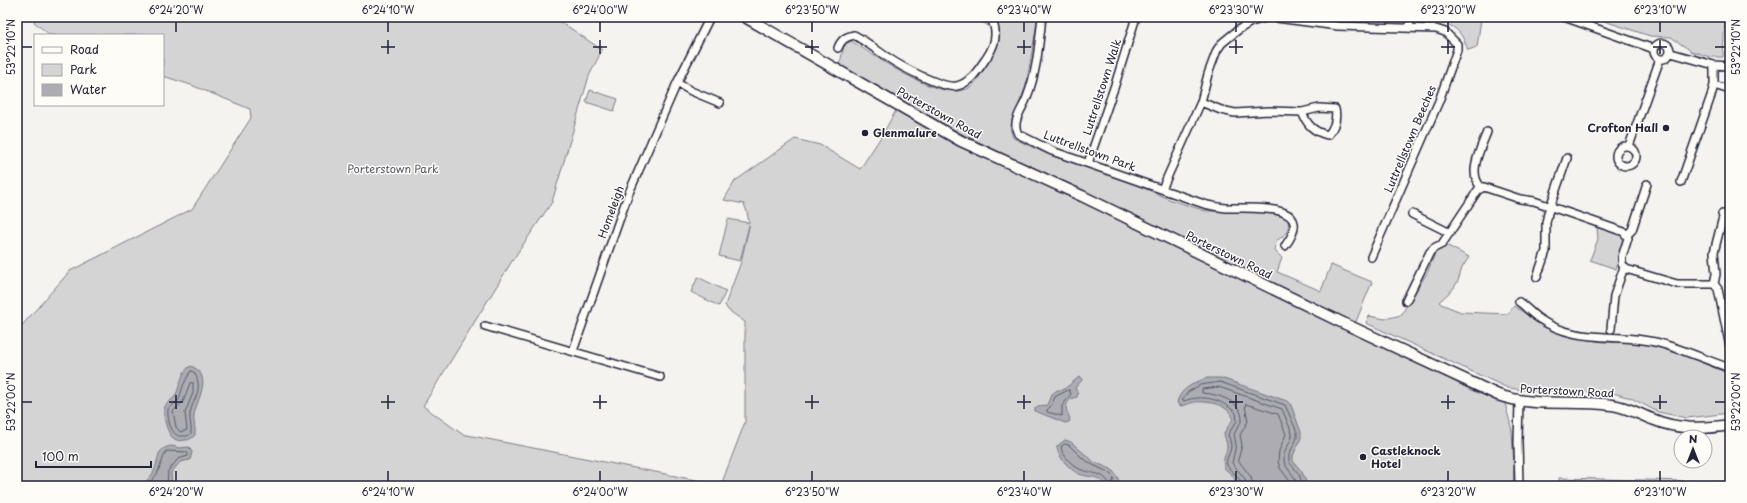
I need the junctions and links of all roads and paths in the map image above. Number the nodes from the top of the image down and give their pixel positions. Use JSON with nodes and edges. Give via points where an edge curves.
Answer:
{"nodes":[{"id":1,"x":710,"y":17,"type":"edge"},
{"id":2,"x":745,"y":17,"type":"edge"},
{"id":3,"x":990,"y":17,"type":"edge"},
{"id":4,"x":1042,"y":17,"type":"edge"},
{"id":5,"x":1136,"y":17,"type":"edge"},
{"id":6,"x":1410,"y":17,"type":"edge"},
{"id":7,"x":1564,"y":17,"type":"edge"},
{"id":8,"x":1410,"y":28,"type":"junction"},
{"id":9,"x":838,"y":48,"type":"dead end"},
{"id":10,"x":1654,"y":48,"type":"junction"},
{"id":11,"x":1671,"y":53,"type":"junction"},
{"id":12,"x":1660,"y":59,"type":"junction"},
{"id":13,"x":1714,"y":65,"type":"junction"},
{"id":14,"x":1730,"y":66,"type":"edge"},
{"id":15,"x":677,"y":83,"type":"junction"},
{"id":16,"x":1714,"y":85,"type":"junction"},
{"id":17,"x":1730,"y":90,"type":"edge"},
{"id":18,"x":1201,"y":102,"type":"junction"},
{"id":19,"x":720,"y":103,"type":"dead end"},
{"id":20,"x":1302,"y":112,"type":"junction"},
{"id":21,"x":1487,"y":132,"type":"dead end"},
{"id":22,"x":1629,"y":146,"type":"dead end"},
{"id":23,"x":1567,"y":158,"type":"dead end"},
{"id":24,"x":1088,"y":163,"type":"junction"},
{"id":25,"x":1681,"y":182,"type":"dead end"},
{"id":26,"x":1647,"y":184,"type":"dead end"},
{"id":27,"x":1481,"y":187,"type":"junction"},
{"id":28,"x":1162,"y":189,"type":"junction"},
{"id":29,"x":1550,"y":207,"type":"junction"},
{"id":30,"x":1412,"y":214,"type":"dead end"},
{"id":31,"x":1722,"y":214,"type":"dead end"},
{"id":32,"x":1450,"y":233,"type":"junction"},
{"id":33,"x":1626,"y":235,"type":"junction"},
{"id":34,"x":1285,"y":246,"type":"dead end"},
{"id":35,"x":1371,"y":257,"type":"dead end"},
{"id":36,"x":1624,"y":267,"type":"junction"},
{"id":37,"x":1537,"y":277,"type":"dead end"},
{"id":38,"x":1714,"y":284,"type":"junction"},
{"id":39,"x":1406,"y":301,"type":"dead end"},
{"id":40,"x":1519,"y":302,"type":"dead end"},
{"id":41,"x":485,"y":326,"type":"dead end"},
{"id":42,"x":1611,"y":329,"type":"dead end"},
{"id":43,"x":1730,"y":347,"type":"edge"},
{"id":44,"x":573,"y":351,"type":"junction"},
{"id":45,"x":1730,"y":368,"type":"edge"},
{"id":46,"x":660,"y":377,"type":"dead end"},
{"id":47,"x":1519,"y":401,"type":"junction"},
{"id":48,"x":1730,"y":425,"type":"edge"},
{"id":49,"x":1519,"y":486,"type":"edge"}],
"edges":[{"from":1,"to":15,"type":"street","name":"Homeleigh"},
{"from":2,"to":47,"type":"street","name":"Porterstown Road","via":[[961,141],[1082,196],[1476,386]]},
{"from":3,"to":9,"type":"street","via":[[996,37],[990,52],[968,80],[957,86],[944,85],[924,77],[888,58],[854,35],[846,37]]},
{"from":4,"to":24,"type":"street","name":"Luttrellstown Park","via":[[1028,96],[1014,128],[1018,134],[1052,151]]},
{"from":5,"to":24,"type":"street","name":"Luttrellstown Walk"},
{"from":6,"to":8,"type":"street"},
{"from":7,"to":10,"type":"street"},
{"from":8,"to":18,"type":"street","via":[[1338,26],[1269,17],[1255,20],[1238,30],[1217,50]]},
{"from":8,"to":35,"type":"street","name":"Luttrellstown Beeches","via":[[1445,32],[1455,41],[1457,50],[1439,101]]},
{"from":10,"to":11,"type":"street","via":[[1660,42],[1666,43]]},
{"from":10,"to":12,"type":"street","via":[[1656,56]]},
{"from":11,"to":12,"type":"street","via":[[1668,57]]},
{"from":11,"to":13,"type":"street"},
{"from":12,"to":22,"type":"street"},
{"from":13,"to":14,"type":"street"},
{"from":13,"to":16,"type":"street"},
{"from":15,"to":19,"type":"street"},
{"from":15,"to":44,"type":"street","name":"Homeleigh","via":[[628,195]]},
{"from":16,"to":17,"type":"street"},
{"from":16,"to":25,"type":"street"},
{"from":18,"to":20,"type":"street","via":[[1235,113]]},
{"from":18,"to":28,"type":"street"},
{"from":20,"to":20,"type":"street","via":[[1335,108],[1336,116],[1332,130],[1328,135],[1319,133],[1306,124]]},
{"from":21,"to":27,"type":"street","via":[[1474,170],[1475,178]]},
{"from":23,"to":29,"type":"street"},
{"from":24,"to":28,"type":"street","name":"Luttrellstown Park"},
{"from":26,"to":33,"type":"street","via":[[1632,230]]},
{"from":27,"to":29,"type":"street"},
{"from":27,"to":32,"type":"street"},
{"from":28,"to":34,"type":"street","name":"Luttrellstown Park","via":[[1215,207],[1265,208],[1286,214],[1292,218],[1295,231]]},
{"from":29,"to":33,"type":"street","via":[[1624,232]]},
{"from":29,"to":37,"type":"street","via":[[1546,223],[1546,251]]},
{"from":30,"to":32,"type":"street"},
{"from":31,"to":38,"type":"street","via":[[1714,252]]},
{"from":32,"to":39,"type":"street","via":[[1442,244],[1430,252]]},
{"from":33,"to":36,"type":"street","via":[[1627,244],[1622,257]]},
{"from":36,"to":38,"type":"street","via":[[1677,284]]},
{"from":36,"to":42,"type":"street","via":[[1614,296]]},
{"from":38,"to":43,"type":"street","via":[[1718,289]]},
{"from":40,"to":45,"type":"street","via":[[1552,326],[1575,334],[1655,342]]},
{"from":41,"to":44,"type":"street"},
{"from":44,"to":46,"type":"street"},
{"from":47,"to":48,"type":"street","name":"Porterstown Road","via":[[1614,405],[1683,428]]},
{"from":47,"to":49,"type":"street"}]}
